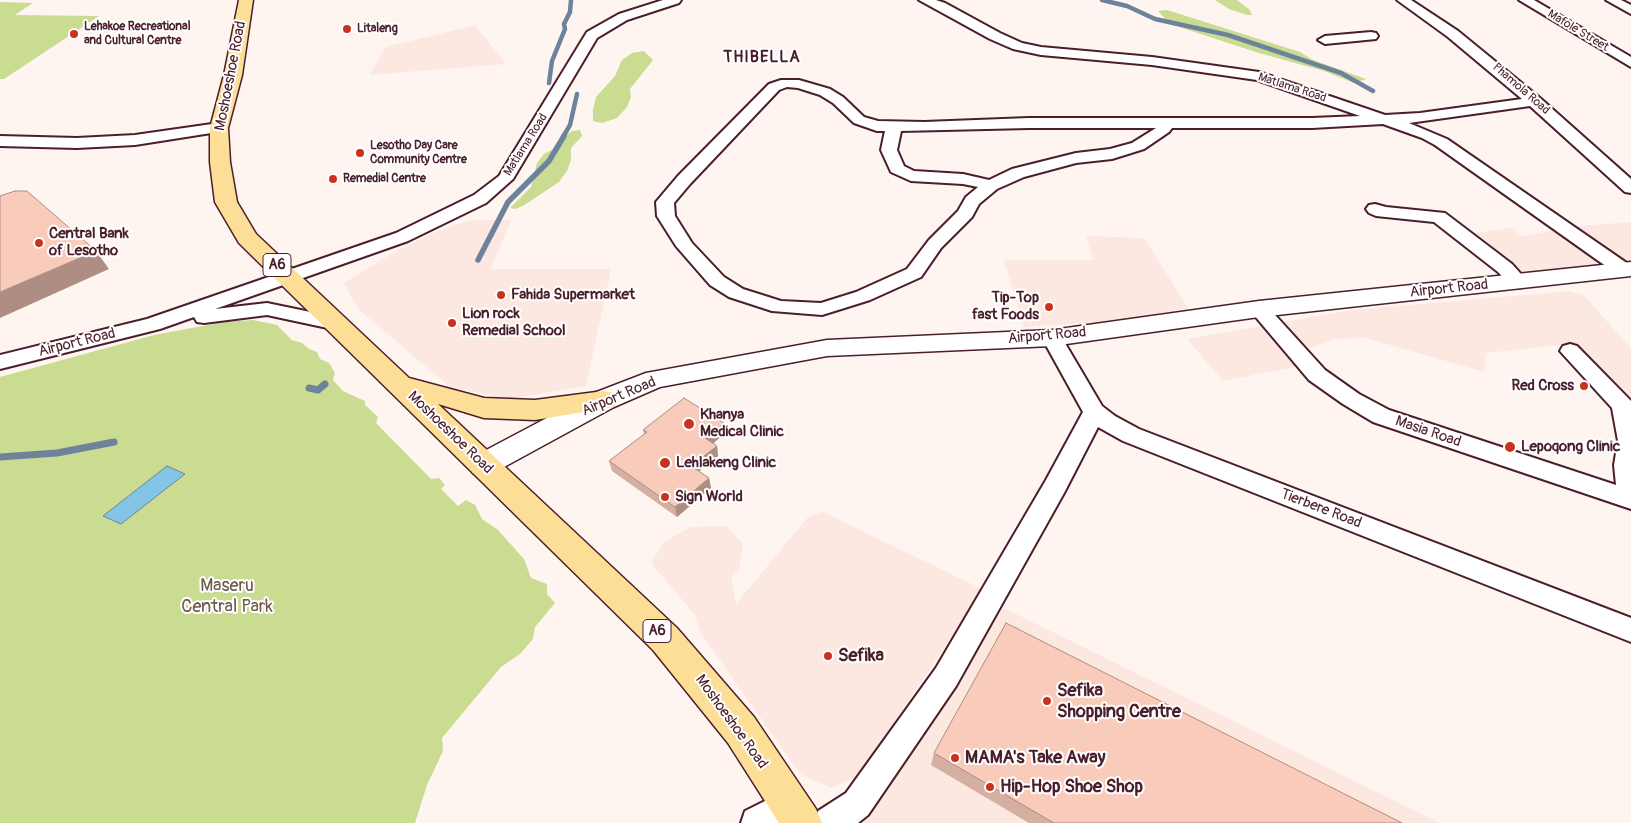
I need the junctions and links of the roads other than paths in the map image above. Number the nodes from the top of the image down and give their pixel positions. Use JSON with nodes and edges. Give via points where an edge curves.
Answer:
{"nodes":[{"id":1,"x":246,"y":0,"type":"edge"},
{"id":2,"x":675,"y":0,"type":"edge"},
{"id":3,"x":925,"y":0,"type":"edge"},
{"id":4,"x":1403,"y":0,"type":"edge"},
{"id":5,"x":1525,"y":0,"type":"edge"},
{"id":6,"x":1612,"y":0,"type":"edge"},
{"id":7,"x":1631,"y":10,"type":"edge"},
{"id":8,"x":1371,"y":36,"type":"dead end"},
{"id":9,"x":1325,"y":40,"type":"dead end"},
{"id":10,"x":1631,"y":63,"type":"edge"},
{"id":11,"x":1535,"y":101,"type":"junction"},
{"id":12,"x":1382,"y":119,"type":"junction"},
{"id":13,"x":1166,"y":123,"type":"junction"},
{"id":14,"x":894,"y":127,"type":"junction"},
{"id":15,"x":218,"y":128,"type":"junction"},
{"id":16,"x":0,"y":140,"type":"edge"},
{"id":17,"x":991,"y":185,"type":"junction"},
{"id":18,"x":1631,"y":188,"type":"edge"},
{"id":19,"x":1375,"y":209,"type":"dead end"},
{"id":20,"x":1627,"y":269,"type":"edge"},
{"id":21,"x":290,"y":277,"type":"junction"},
{"id":22,"x":1518,"y":282,"type":"junction"},
{"id":23,"x":1259,"y":309,"type":"junction"},
{"id":24,"x":153,"y":324,"type":"junction"},
{"id":25,"x":337,"y":324,"type":"junction"},
{"id":26,"x":1052,"y":338,"type":"junction"},
{"id":27,"x":1570,"y":351,"type":"dead end"},
{"id":28,"x":0,"y":362,"type":"edge"},
{"id":29,"x":399,"y":384,"type":"junction"},
{"id":30,"x":604,"y":400,"type":"junction"},
{"id":31,"x":1094,"y":412,"type":"junction"},
{"id":32,"x":483,"y":465,"type":"junction"},
{"id":33,"x":1631,"y":499,"type":"edge"},
{"id":34,"x":1631,"y":630,"type":"edge"},
{"id":35,"x":795,"y":814,"type":"edge"},
{"id":36,"x":756,"y":823,"type":"edge"},
{"id":37,"x":830,"y":823,"type":"edge"}],
"edges":[{"from":1,"to":15,"type":"main road","name":"Moshoeshoe Road","number":"A6","via":[[233,76]]},
{"from":2,"to":21,"type":"street","name":"Matlama Road","via":[[623,17],[592,35],[506,179],[480,199],[402,237]]},
{"from":3,"to":12,"type":"street","name":"Matlama Road","via":[[1018,46],[1259,76]]},
{"from":4,"to":11,"type":"street","name":"Phamola Road","via":[[1473,50]]},
{"from":5,"to":10,"type":"street","name":"Mafole Street"},
{"from":6,"to":7,"type":"street"},
{"from":8,"to":9,"type":"street"},
{"from":11,"to":12,"type":"street","via":[[1420,118]]},
{"from":11,"to":18,"type":"street","name":"Phamola Road"},
{"from":12,"to":13,"type":"street","via":[[1312,123]]},
{"from":12,"to":20,"type":"street","name":"Matlama Road","via":[[1441,142]]},
{"from":13,"to":14,"type":"street","via":[[1028,122]]},
{"from":13,"to":17,"type":"street","via":[[1164,129],[1138,146],[1112,154],[1076,158]]},
{"from":14,"to":17,"type":"street","via":[[889,150],[897,169],[911,176],[963,179]]},
{"from":14,"to":17,"type":"street","via":[[859,120],[838,100],[810,87],[786,83],[774,87],[665,202],[666,216],[685,246],[717,281],[736,293],[779,307],[822,309],[863,296],[914,273],[935,244],[966,213],[972,200]]},
{"from":15,"to":16,"type":"street","via":[[135,140],[77,143]]},
{"from":15,"to":21,"type":"main road","name":"Moshoeshoe Road","number":"A6","via":[[226,202],[247,238]]},
{"from":19,"to":22,"type":"street","via":[[1439,217],[1505,268]]},
{"from":20,"to":22,"type":"main road","name":"Airport Road"},
{"from":21,"to":24,"type":"street","name":"Matlama Road"},
{"from":21,"to":25,"type":"main road","name":"Moshoeshoe Road","number":"A6"},
{"from":22,"to":23,"type":"main road","name":"Airport Road"},
{"from":23,"to":26,"type":"main road","name":"Airport Road"},
{"from":23,"to":33,"type":"street","name":"Masia Road","via":[[1317,375],[1381,416]]},
{"from":24,"to":25,"type":"street","via":[[267,309]]},
{"from":24,"to":28,"type":"street","name":"Airport Road"},
{"from":25,"to":29,"type":"main road","name":"Moshoeshoe Road","number":"A6"},
{"from":26,"to":30,"type":"main road","name":"Airport Road","via":[[826,348],[655,379]]},
{"from":26,"to":31,"type":"street","name":"Tierbere Road"},
{"from":27,"to":33,"type":"street","via":[[1622,405],[1630,441],[1626,465]]},
{"from":29,"to":30,"type":"main road","via":[[484,408],[535,410]]},
{"from":29,"to":32,"type":"main road","name":"Moshoeshoe Road","number":"A6"},
{"from":30,"to":32,"type":"main road","name":"Airport Road"},
{"from":31,"to":34,"type":"street","name":"Tierbere Road","via":[[1131,435]]},
{"from":31,"to":37,"type":"street","via":[[946,677],[858,804]]},
{"from":32,"to":35,"type":"main road","name":"Moshoeshoe Road","number":"A6","via":[[666,639],[741,730]]},
{"from":35,"to":36,"type":"street"}]}
